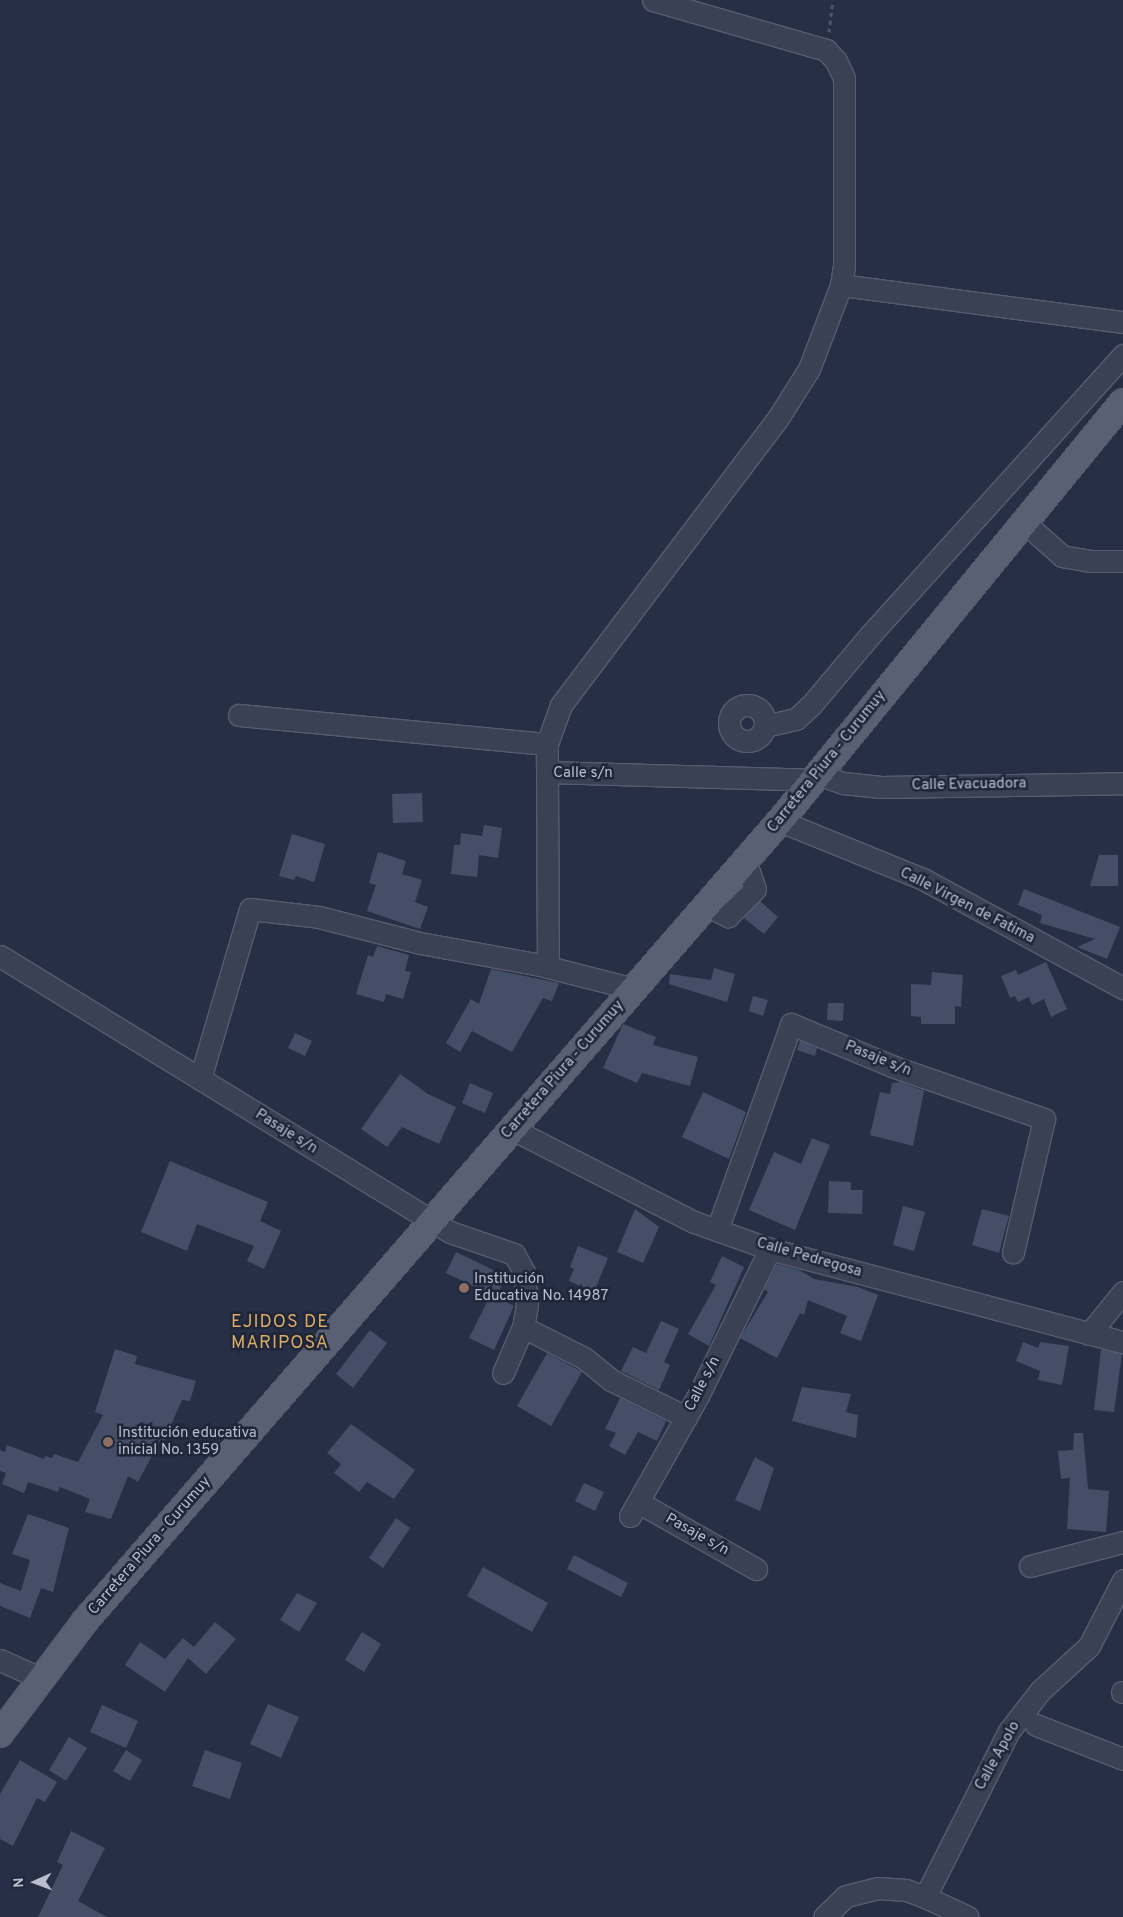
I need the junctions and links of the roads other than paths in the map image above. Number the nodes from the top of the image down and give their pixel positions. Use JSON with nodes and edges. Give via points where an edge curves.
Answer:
{"nodes":[{"id":1,"x":654,"y":0,"type":"edge"},
{"id":2,"x":841,"y":285,"type":"junction"},
{"id":3,"x":1123,"y":322,"type":"edge"},
{"id":4,"x":1123,"y":355,"type":"edge"},
{"id":5,"x":1123,"y":402,"type":"edge"},
{"id":6,"x":1025,"y":523,"type":"junction"},
{"id":7,"x":1123,"y":561,"type":"edge"},
{"id":8,"x":239,"y":715,"type":"dead end"},
{"id":9,"x":765,"y":726,"type":"dead end"},
{"id":10,"x":547,"y":744,"type":"junction"},
{"id":11,"x":547,"y":772,"type":"junction"},
{"id":12,"x":814,"y":777,"type":"junction"},
{"id":13,"x":1123,"y":783,"type":"edge"},
{"id":14,"x":780,"y":820,"type":"junction"},
{"id":15,"x":0,"y":956,"type":"edge"},
{"id":16,"x":548,"y":967,"type":"junction"},
{"id":17,"x":634,"y":988,"type":"junction"},
{"id":18,"x":1123,"y":988,"type":"edge"},
{"id":19,"x":200,"y":1079,"type":"junction"},
{"id":20,"x":512,"y":1129,"type":"junction"},
{"id":21,"x":432,"y":1221,"type":"junction"},
{"id":22,"x":717,"y":1230,"type":"junction"},
{"id":23,"x":770,"y":1249,"type":"junction"},
{"id":24,"x":1013,"y":1252,"type":"dead end"},
{"id":25,"x":1123,"y":1292,"type":"edge"},
{"id":26,"x":522,"y":1327,"type":"junction"},
{"id":27,"x":1089,"y":1334,"type":"junction"},
{"id":28,"x":1123,"y":1342,"type":"edge"},
{"id":29,"x":503,"y":1372,"type":"dead end"},
{"id":30,"x":686,"y":1417,"type":"junction"},
{"id":31,"x":634,"y":1509,"type":"joint"},
{"id":32,"x":1123,"y":1542,"type":"edge"},
{"id":33,"x":1030,"y":1566,"type":"dead end"},
{"id":34,"x":756,"y":1569,"type":"dead end"},
{"id":35,"x":1123,"y":1580,"type":"edge"},
{"id":36,"x":0,"y":1660,"type":"edge"},
{"id":37,"x":42,"y":1679,"type":"junction"},
{"id":38,"x":1036,"y":1725,"type":"dead end"},
{"id":39,"x":0,"y":1734,"type":"edge"},
{"id":40,"x":1123,"y":1760,"type":"edge"},
{"id":41,"x":925,"y":1897,"type":"junction"},
{"id":42,"x":824,"y":1917,"type":"edge"},
{"id":43,"x":968,"y":1917,"type":"edge"}],
"edges":[{"from":1,"to":2,"type":"street","via":[[826,50],[844,78]]},
{"from":2,"to":3,"type":"street"},
{"from":2,"to":10,"type":"street","via":[[809,369],[778,418],[561,705]]},
{"from":4,"to":9,"type":"street","via":[[871,634],[812,704],[796,719]]},
{"from":5,"to":6,"type":"main road","name":"Carretera Piura - Curumuy"},
{"from":6,"to":7,"type":"street","via":[[1062,556],[1090,561]]},
{"from":6,"to":12,"type":"main road","name":"Carretera Piura - Curumuy"},
{"from":8,"to":10,"type":"street"},
{"from":10,"to":11,"type":"street"},
{"from":11,"to":12,"type":"street","name":"Calle s/n"},
{"from":11,"to":16,"type":"street","name":"Calle s/n"},
{"from":12,"to":13,"type":"street","name":"Calle Evacuadora","via":[[881,786]]},
{"from":12,"to":14,"type":"main road","name":"Carretera Piura - Curumuy"},
{"from":14,"to":17,"type":"main road","name":"Carretera Piura - Curumuy"},
{"from":14,"to":18,"type":"street","name":"Calle Virgen de Fatima","via":[[923,879]]},
{"from":15,"to":19,"type":"street","name":"Pasaje s/n"},
{"from":16,"to":17,"type":"street"},
{"from":16,"to":19,"type":"street","via":[[420,943],[319,917],[250,909]]},
{"from":17,"to":20,"type":"main road","name":"Carretera Piura - Curumuy"},
{"from":19,"to":21,"type":"street","name":"Pasaje s/n"},
{"from":20,"to":21,"type":"main road","name":"Carretera Piura - Curumuy"},
{"from":20,"to":22,"type":"street","name":"Calle Pedregosa","via":[[694,1222]]},
{"from":21,"to":26,"type":"street","name":"Pasaje s/n","via":[[450,1232],[514,1254],[524,1272],[527,1306]]},
{"from":21,"to":37,"type":"main road","name":"Carretera Piura - Curumuy","via":[[85,1621]]},
{"from":22,"to":23,"type":"street","name":"Calle Pedregosa"},
{"from":22,"to":24,"type":"street","name":"Pasaje s/n","via":[[791,1024],[892,1066],[1044,1119]]},
{"from":23,"to":27,"type":"street","name":"Calle Pedregosa"},
{"from":23,"to":30,"type":"street","name":"Calle s/n"},
{"from":25,"to":27,"type":"street"},
{"from":26,"to":29,"type":"street","name":"Pasaje s/n"},
{"from":26,"to":30,"type":"street","via":[[584,1358],[610,1380]]},
{"from":27,"to":28,"type":"street","name":"Calle Pedregosa"},
{"from":30,"to":31,"type":"street","name":"Calle s/n"},
{"from":31,"to":34,"type":"street","name":"Pasaje s/n"},
{"from":32,"to":33,"type":"street"},
{"from":35,"to":41,"type":"street","name":"Calle Apolo","via":[[1090,1646],[1040,1690],[1009,1731]]},
{"from":36,"to":37,"type":"street"},
{"from":37,"to":39,"type":"main road","name":"Carretera Piura - Curumuy"},
{"from":38,"to":40,"type":"street"},
{"from":41,"to":42,"type":"street","via":[[906,1890],[878,1888],[846,1896]]},
{"from":41,"to":43,"type":"street"}]}
